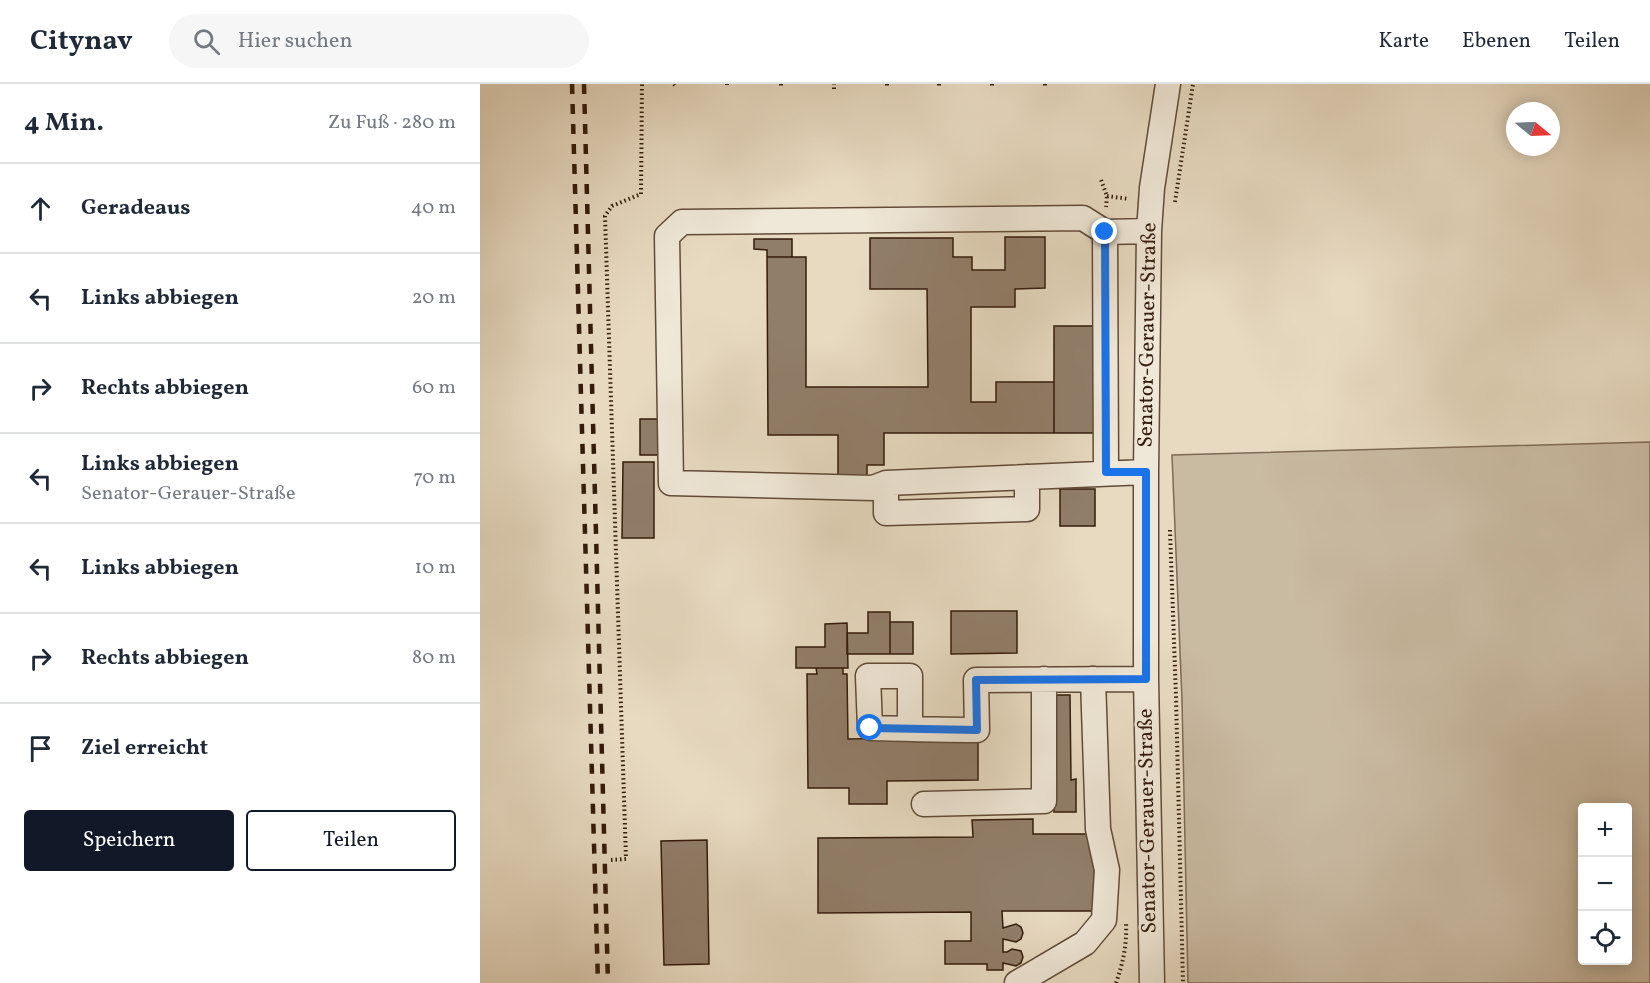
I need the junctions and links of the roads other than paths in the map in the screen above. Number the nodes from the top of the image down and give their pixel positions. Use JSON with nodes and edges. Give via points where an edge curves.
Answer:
{"nodes":[{"id":1,"x":1168,"y":84,"type":"edge"},
{"id":2,"x":1149,"y":231,"type":"junction"},
{"id":3,"x":1105,"y":232,"type":"junction"},
{"id":4,"x":1106,"y":472,"type":"junction"},
{"id":5,"x":1146,"y":472,"type":"junction"},
{"id":6,"x":1027,"y":477,"type":"junction"},
{"id":7,"x":886,"y":483,"type":"junction"},
{"id":8,"x":1044,"y":679,"type":"junction"},
{"id":9,"x":1093,"y":679,"type":"junction"},
{"id":10,"x":1146,"y":679,"type":"junction"},
{"id":11,"x":910,"y":729,"type":"dead end"},
{"id":12,"x":924,"y":804,"type":"dead end"},
{"id":13,"x":1149,"y":976,"type":"edge"},
{"id":14,"x":1017,"y":983,"type":"edge"}],
"edges":[{"from":1,"to":2,"type":"street","name":"Senator-Gerauer-Straße"},
{"from":2,"to":3,"type":"street"},
{"from":2,"to":5,"type":"street","name":"Senator-Gerauer-Straße"},
{"from":3,"to":4,"type":"street"},
{"from":3,"to":7,"type":"street","via":[[1083,218],[681,222],[667,236],[671,483],[873,488]]},
{"from":4,"to":5,"type":"street"},
{"from":4,"to":6,"type":"street"},
{"from":5,"to":10,"type":"street","name":"Senator-Gerauer-Straße"},
{"from":6,"to":7,"type":"street"},
{"from":6,"to":7,"type":"street","via":[[1027,509],[886,513]]},
{"from":8,"to":9,"type":"street"},
{"from":8,"to":11,"type":"street","via":[[976,680],[977,730]]},
{"from":8,"to":12,"type":"street","via":[[1044,801]]},
{"from":9,"to":10,"type":"street"},
{"from":9,"to":14,"type":"street","via":[[1098,829],[1107,870],[1104,920],[1085,943]]},
{"from":10,"to":13,"type":"street","name":"Senator-Gerauer-Straße"}]}
